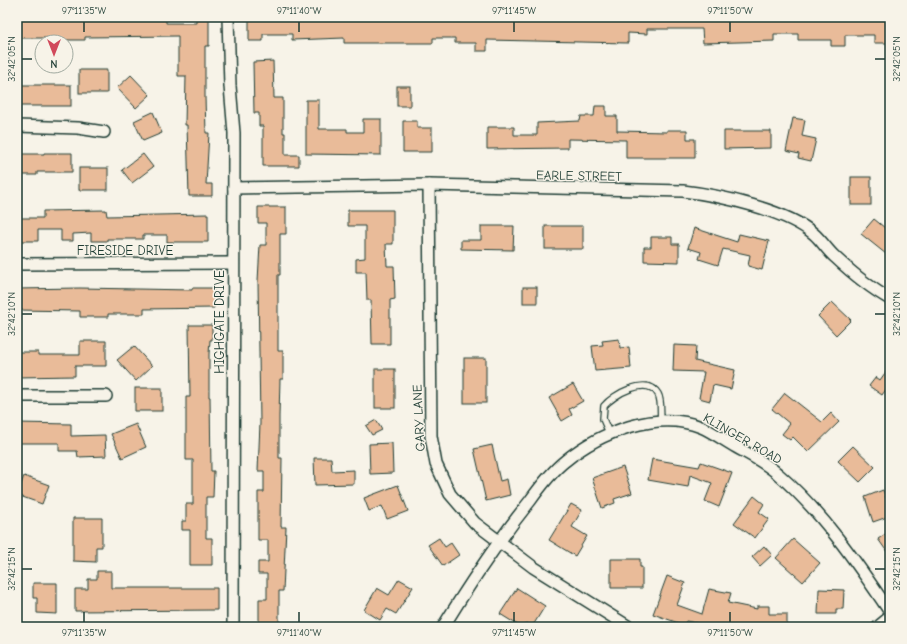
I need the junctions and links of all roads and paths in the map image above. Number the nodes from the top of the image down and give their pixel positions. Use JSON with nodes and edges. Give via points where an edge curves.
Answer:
{"nodes":[{"id":1,"x":228,"y":17,"type":"edge"},
{"id":2,"x":17,"y":126,"type":"edge"},
{"id":3,"x":104,"y":132,"type":"dead end"},
{"id":4,"x":429,"y":185,"type":"junction"},
{"id":5,"x":234,"y":188,"type":"junction"},
{"id":6,"x":233,"y":263,"type":"junction"},
{"id":7,"x":17,"y":264,"type":"edge"},
{"id":8,"x":890,"y":299,"type":"edge"},
{"id":9,"x":17,"y":396,"type":"edge"},
{"id":10,"x":106,"y":396,"type":"dead end"},
{"id":11,"x":661,"y":422,"type":"junction"},
{"id":12,"x":609,"y":433,"type":"junction"},
{"id":13,"x":500,"y":542,"type":"junction"},
{"id":14,"x":890,"y":612,"type":"edge"},
{"id":15,"x":890,"y":617,"type":"edge"},
{"id":16,"x":233,"y":627,"type":"edge"},
{"id":17,"x":444,"y":627,"type":"edge"},
{"id":18,"x":629,"y":627,"type":"edge"},
{"id":19,"x":878,"y":627,"type":"edge"}],
"edges":[{"from":1,"to":5,"type":"street","name":"HIGHGATE DRIVE"},
{"from":2,"to":3,"type":"street","via":[[65,127]]},
{"from":4,"to":5,"type":"street","name":"EARLE STREET"},
{"from":4,"to":8,"type":"street","name":"EARLE STREET","via":[[683,191],[708,194],[793,220],[814,234],[835,256]]},
{"from":4,"to":13,"type":"street","name":"GARY LANE","via":[[430,436],[436,464],[450,494],[475,523]]},
{"from":5,"to":6,"type":"street","name":"HIGHGATE DRIVE"},
{"from":6,"to":7,"type":"street","name":"FIRESIDE DRIVE"},
{"from":6,"to":16,"type":"street","name":"HIGHGATE DRIVE"},
{"from":9,"to":10,"type":"street"},
{"from":11,"to":12,"type":"street","name":"KLINGER ROAD","via":[[650,422]]},
{"from":11,"to":12,"type":"lane","via":[[660,398],[657,392],[634,387],[627,389],[604,406],[603,419]]},
{"from":11,"to":14,"type":"street","name":"KLINGER ROAD","via":[[683,422],[701,427],[777,473],[812,505],[863,571]]},
{"from":12,"to":13,"type":"street","name":"KLINGER ROAD","via":[[563,462],[544,482]]},
{"from":13,"to":17,"type":"street","name":"KLINGER ROAD","via":[[466,589]]},
{"from":13,"to":18,"type":"street","name":"GARY LANE","via":[[533,567]]},
{"from":15,"to":19,"type":"street"}]}
